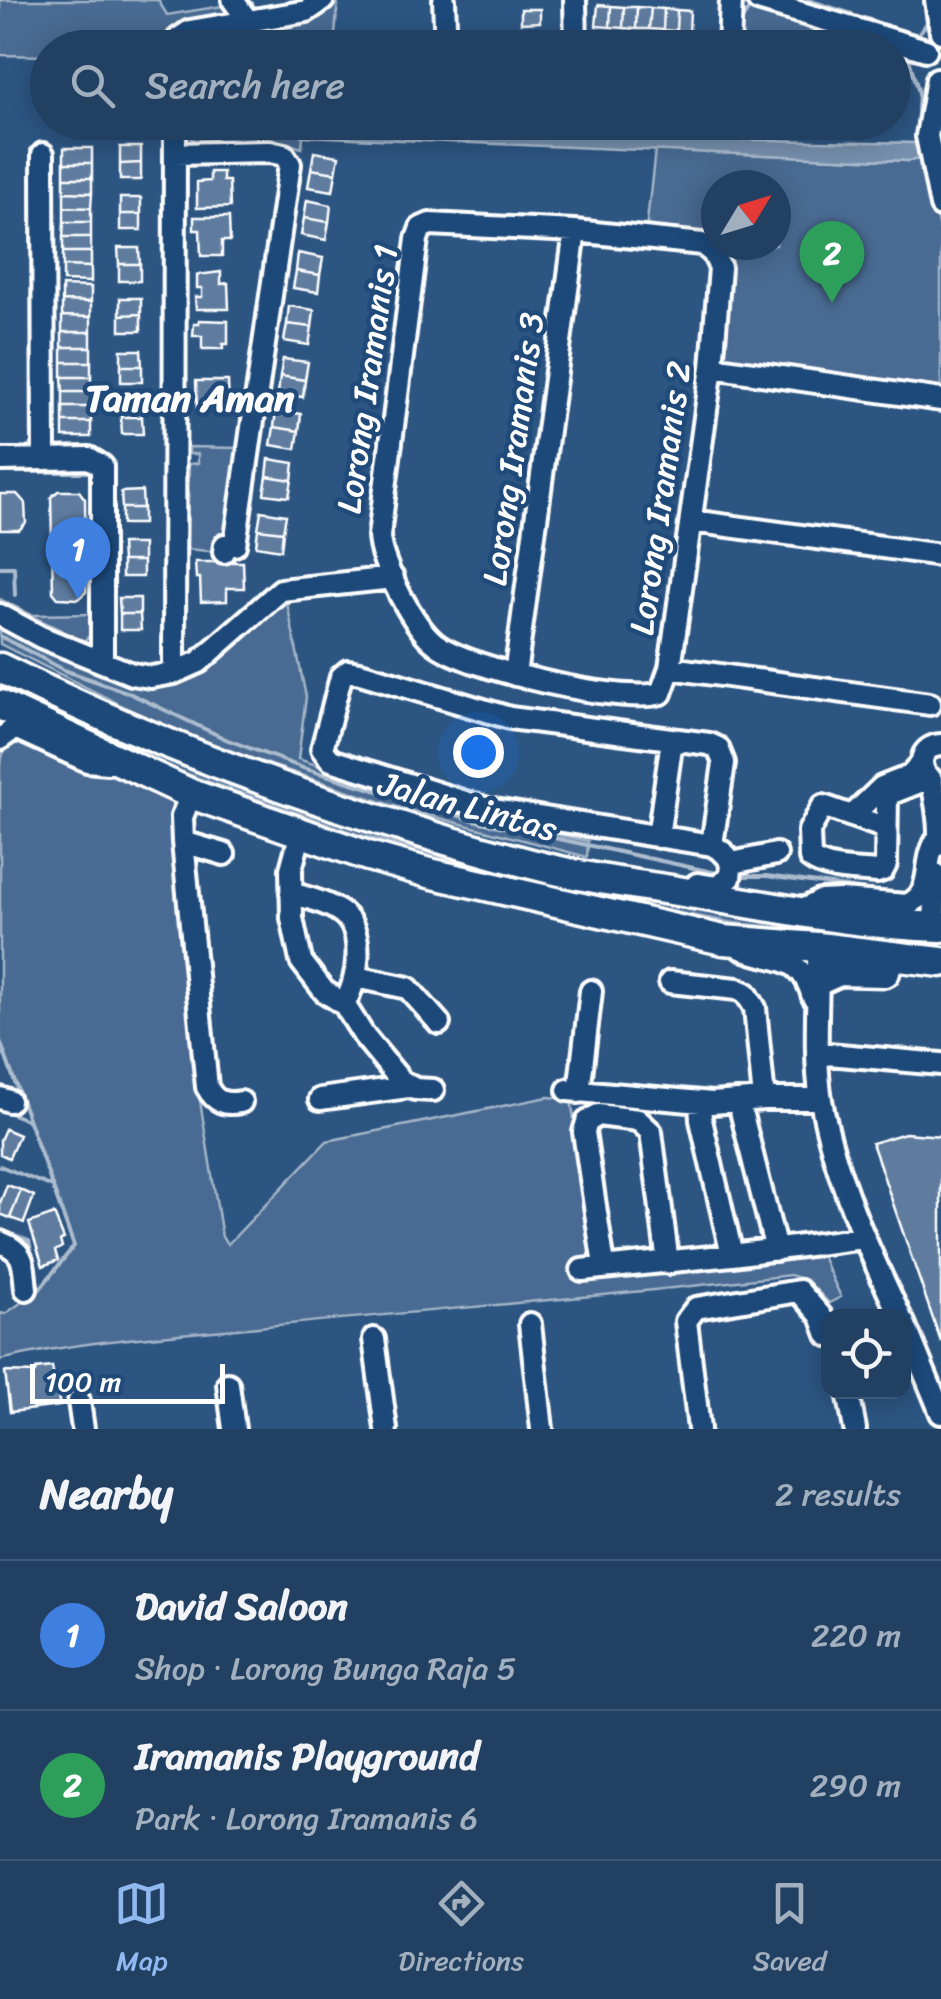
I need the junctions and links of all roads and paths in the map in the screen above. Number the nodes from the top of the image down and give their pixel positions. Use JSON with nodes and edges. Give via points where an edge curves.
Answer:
{"nodes":[{"id":1,"x":233,"y":0,"type":"edge"},
{"id":2,"x":323,"y":0,"type":"edge"},
{"id":3,"x":444,"y":0,"type":"edge"},
{"id":4,"x":575,"y":0,"type":"edge"},
{"id":5,"x":731,"y":0,"type":"edge"},
{"id":6,"x":758,"y":0,"type":"edge"},
{"id":7,"x":936,"y":0,"type":"edge"},
{"id":8,"x":248,"y":21,"type":"junction"},
{"id":9,"x":196,"y":30,"type":"edge"},
{"id":10,"x":445,"y":30,"type":"edge"},
{"id":11,"x":576,"y":30,"type":"edge"},
{"id":12,"x":730,"y":30,"type":"edge"},
{"id":13,"x":873,"y":30,"type":"edge"},
{"id":14,"x":941,"y":32,"type":"edge"},
{"id":15,"x":934,"y":46,"type":"edge"},
{"id":16,"x":939,"y":79,"type":"edge"},
{"id":17,"x":176,"y":140,"type":"edge"},
{"id":18,"x":43,"y":154,"type":"dead end"},
{"id":19,"x":176,"y":154,"type":"junction"},
{"id":20,"x":941,"y":206,"type":"edge"},
{"id":21,"x":576,"y":232,"type":"junction"},
{"id":22,"x":701,"y":244,"type":"edge"},
{"id":23,"x":716,"y":260,"type":"edge"},
{"id":24,"x":712,"y":367,"type":"junction"},
{"id":25,"x":941,"y":400,"type":"edge"},
{"id":26,"x":44,"y":459,"type":"junction"},
{"id":27,"x":0,"y":460,"type":"edge"},
{"id":28,"x":692,"y":520,"type":"junction"},
{"id":29,"x":224,"y":552,"type":"dead end"},
{"id":30,"x":941,"y":556,"type":"edge"},
{"id":31,"x":393,"y":578,"type":"junction"},
{"id":32,"x":0,"y":615,"type":"edge"},
{"id":33,"x":0,"y":654,"type":"edge"},
{"id":34,"x":102,"y":661,"type":"junction"},
{"id":35,"x":0,"y":668,"type":"edge"},
{"id":36,"x":670,"y":668,"type":"junction"},
{"id":37,"x":174,"y":673,"type":"junction"},
{"id":38,"x":515,"y":675,"type":"junction"},
{"id":39,"x":590,"y":690,"type":"junction"},
{"id":40,"x":62,"y":699,"type":"junction"},
{"id":41,"x":930,"y":704,"type":"dead end"},
{"id":42,"x":0,"y":705,"type":"edge"},
{"id":43,"x":581,"y":726,"type":"junction"},
{"id":44,"x":0,"y":738,"type":"edge"},
{"id":45,"x":672,"y":740,"type":"junction"},
{"id":46,"x":941,"y":746,"type":"edge"},
{"id":47,"x":125,"y":765,"type":"junction"},
{"id":48,"x":931,"y":775,"type":"edge"},
{"id":49,"x":190,"y":794,"type":"junction"},
{"id":50,"x":853,"y":815,"type":"junction"},
{"id":51,"x":940,"y":827,"type":"edge"},
{"id":52,"x":886,"y":828,"type":"junction"},
{"id":53,"x":301,"y":832,"type":"junction"},
{"id":54,"x":658,"y":838,"type":"junction"},
{"id":55,"x":183,"y":842,"type":"junction"},
{"id":56,"x":712,"y":844,"type":"junction"},
{"id":57,"x":940,"y":852,"type":"edge"},
{"id":58,"x":224,"y":854,"type":"dead end"},
{"id":59,"x":776,"y":854,"type":"dead end"},
{"id":60,"x":732,"y":863,"type":"junction"},
{"id":61,"x":538,"y":866,"type":"junction"},
{"id":62,"x":634,"y":883,"type":"junction"},
{"id":63,"x":291,"y":892,"type":"junction"},
{"id":64,"x":802,"y":910,"type":"junction"},
{"id":65,"x":939,"y":931,"type":"edge"},
{"id":66,"x":723,"y":940,"type":"junction"},
{"id":67,"x":818,"y":947,"type":"junction"},
{"id":68,"x":941,"y":962,"type":"edge"},
{"id":69,"x":941,"y":970,"type":"edge"},
{"id":70,"x":356,"y":977,"type":"junction"},
{"id":71,"x":670,"y":982,"type":"dead end"},
{"id":72,"x":591,"y":991,"type":"dead end"},
{"id":73,"x":817,"y":992,"type":"junction"},
{"id":74,"x":344,"y":1004,"type":"junction"},
{"id":75,"x":438,"y":1022,"type":"dead end"},
{"id":76,"x":817,"y":1053,"type":"junction"},
{"id":77,"x":941,"y":1064,"type":"edge"},
{"id":78,"x":408,"y":1087,"type":"junction"},
{"id":79,"x":433,"y":1090,"type":"dead end"},
{"id":80,"x":320,"y":1099,"type":"dead end"},
{"id":81,"x":764,"y":1099,"type":"junction"},
{"id":82,"x":821,"y":1099,"type":"junction"},
{"id":83,"x":241,"y":1102,"type":"dead end"},
{"id":84,"x":700,"y":1102,"type":"junction"},
{"id":85,"x":740,"y":1103,"type":"junction"},
{"id":86,"x":836,"y":1166,"type":"junction"},
{"id":87,"x":863,"y":1238,"type":"junction"},
{"id":88,"x":0,"y":1242,"type":"edge"},
{"id":89,"x":830,"y":1242,"type":"junction"},
{"id":90,"x":776,"y":1250,"type":"junction"},
{"id":91,"x":732,"y":1255,"type":"junction"},
{"id":92,"x":668,"y":1263,"type":"junction"},
{"id":93,"x":604,"y":1266,"type":"junction"},
{"id":94,"x":582,"y":1270,"type":"dead end"},
{"id":95,"x":26,"y":1289,"type":"dead end"},
{"id":96,"x":897,"y":1309,"type":"edge"},
{"id":97,"x":821,"y":1316,"type":"edge"},
{"id":98,"x":530,"y":1324,"type":"dead end"},
{"id":99,"x":374,"y":1339,"type":"dead end"},
{"id":100,"x":911,"y":1341,"type":"edge"},
{"id":101,"x":228,"y":1384,"type":"dead end"},
{"id":102,"x":849,"y":1399,"type":"edge"},
{"id":103,"x":79,"y":1401,"type":"dead end"},
{"id":104,"x":941,"y":1413,"type":"edge"},
{"id":105,"x":83,"y":1429,"type":"edge"},
{"id":106,"x":234,"y":1429,"type":"edge"},
{"id":107,"x":386,"y":1429,"type":"edge"},
{"id":108,"x":542,"y":1429,"type":"edge"},
{"id":109,"x":699,"y":1429,"type":"edge"},
{"id":110,"x":855,"y":1429,"type":"edge"}],
"edges":[{"from":1,"to":8,"type":"street"},
{"from":2,"to":8,"type":"street","via":[[307,11]]},
{"from":3,"to":10,"type":"street"},
{"from":4,"to":11,"type":"street"},
{"from":5,"to":12,"type":"street"},
{"from":6,"to":13,"type":"street"},
{"from":7,"to":14,"type":"street"},
{"from":8,"to":9,"type":"street"},
{"from":15,"to":16,"type":"street","via":[[926,68]]},
{"from":16,"to":20,"type":"street","via":[[928,136]]},
{"from":17,"to":19,"type":"street"},
{"from":18,"to":26,"type":"street"},
{"from":19,"to":29,"type":"street","via":[[270,152],[290,164],[235,545],[225,545]]},
{"from":19,"to":37,"type":"street"},
{"from":21,"to":22,"type":"street","name":"Lorong Iramanis 1"},
{"from":21,"to":31,"type":"street","name":"Lorong Iramanis 1","via":[[421,228],[379,536]]},
{"from":21,"to":38,"type":"street","name":"Lorong Iramanis 3"},
{"from":23,"to":24,"type":"street","name":"Lorong Iramanis 2"},
{"from":24,"to":25,"type":"street"},
{"from":24,"to":28,"type":"street","name":"Lorong Iramanis 2"},
{"from":26,"to":27,"type":"street"},
{"from":26,"to":34,"type":"street","via":[[90,458],[102,466]]},
{"from":28,"to":30,"type":"street"},
{"from":28,"to":36,"type":"street","name":"Lorong Iramanis 2"},
{"from":31,"to":37,"type":"street","via":[[281,590],[221,646]]},
{"from":31,"to":38,"type":"street","name":"Lorong Iramanis 1","via":[[434,643]]},
{"from":32,"to":34,"type":"street"},
{"from":33,"to":40,"type":"street","via":[[28,668]]},
{"from":34,"to":37,"type":"street","via":[[132,674]]},
{"from":35,"to":40,"type":"highway","name":"Jalan Lintas"},
{"from":36,"to":39,"type":"street","name":"Lorong Iramanis 2","via":[[662,693],[649,697]]},
{"from":36,"to":41,"type":"street"},
{"from":38,"to":39,"type":"street","name":"Lorong Iramanis 1"},
{"from":39,"to":43,"type":"street"},
{"from":40,"to":61,"type":"highway","name":"Jalan Lintas","via":[[237,773],[398,828]]},
{"from":42,"to":47,"type":"highway","name":"Jalan Lintas"},
{"from":43,"to":45,"type":"street"},
{"from":43,"to":54,"type":"street","via":[[510,718],[348,671],[322,748],[331,760],[488,809]]},
{"from":44,"to":47,"type":"street","via":[[15,728],[87,761]]},
{"from":45,"to":54,"type":"street"},
{"from":45,"to":56,"type":"street","via":[[709,744],[723,755]]},
{"from":46,"to":48,"type":"street","via":[[927,749]]},
{"from":47,"to":49,"type":"highway","name":"Jalan Lintas"},
{"from":48,"to":50,"type":"street","via":[[882,787]]},
{"from":48,"to":51,"type":"street"},
{"from":48,"to":52,"type":"street","via":[[888,795]]},
{"from":49,"to":53,"type":"highway","name":"Jalan Lintas"},
{"from":49,"to":55,"type":"street"},
{"from":50,"to":52,"type":"street"},
{"from":50,"to":52,"type":"street","via":[[822,806],[809,831],[816,864],[883,870]]},
{"from":51,"to":57,"type":"street"},
{"from":53,"to":63,"type":"street"},
{"from":53,"to":66,"type":"highway","name":"Jalan Lintas","via":[[429,873]]},
{"from":54,"to":56,"type":"street"},
{"from":55,"to":58,"type":"street"},
{"from":55,"to":83,"type":"street","via":[[207,1086],[213,1098]]},
{"from":56,"to":60,"type":"street"},
{"from":57,"to":64,"type":"street","via":[[930,848],[926,884],[915,902],[820,901]]},
{"from":57,"to":65,"type":"street"},
{"from":59,"to":60,"type":"street"},
{"from":60,"to":62,"type":"street","via":[[730,878],[716,887],[653,877]]},
{"from":61,"to":62,"type":"highway","name":"Jalan Lintas"},
{"from":61,"to":67,"type":"highway","via":[[554,878],[616,892],[811,924]]},
{"from":62,"to":64,"type":"highway","name":"Jalan Lintas"},
{"from":63,"to":70,"type":"street","via":[[350,922]]},
{"from":63,"to":74,"type":"street","via":[[301,961]]},
{"from":64,"to":65,"type":"highway","name":"Jalan Lintas"},
{"from":66,"to":67,"type":"highway","name":"Jalan Lintas"},
{"from":66,"to":73,"type":"street","via":[[791,962]]},
{"from":67,"to":68,"type":"highway","name":"Jalan Lintas"},
{"from":67,"to":73,"type":"street"},
{"from":69,"to":73,"type":"highway","via":[[839,971]]},
{"from":70,"to":74,"type":"street"},
{"from":70,"to":75,"type":"street","via":[[408,988]]},
{"from":71,"to":81,"type":"street","via":[[737,989],[752,1000]]},
{"from":72,"to":84,"type":"street","via":[[573,1091]]},
{"from":73,"to":76,"type":"street"},
{"from":74,"to":78,"type":"street"},
{"from":76,"to":77,"type":"street"},
{"from":76,"to":82,"type":"street"},
{"from":78,"to":79,"type":"street"},
{"from":78,"to":80,"type":"street"},
{"from":81,"to":82,"type":"street"},
{"from":81,"to":85,"type":"street"},
{"from":82,"to":86,"type":"street"},
{"from":84,"to":85,"type":"street"},
{"from":84,"to":91,"type":"street"},
{"from":85,"to":90,"type":"street"},
{"from":86,"to":87,"type":"street"},
{"from":86,"to":89,"type":"street","via":[[846,1228]]},
{"from":87,"to":89,"type":"street"},
{"from":87,"to":96,"type":"street"},
{"from":88,"to":95,"type":"street","via":[[22,1257]]},
{"from":89,"to":90,"type":"street"},
{"from":90,"to":91,"type":"street"},
{"from":91,"to":92,"type":"street"},
{"from":92,"to":93,"type":"street"},
{"from":92,"to":93,"type":"street","via":[[650,1132],[638,1120],[598,1115],[584,1132]]},
{"from":93,"to":94,"type":"street"},
{"from":97,"to":109,"type":"street","via":[[799,1290],[696,1308],[686,1321]]},
{"from":98,"to":108,"type":"street"},
{"from":99,"to":107,"type":"street"},
{"from":100,"to":104,"type":"street"},
{"from":101,"to":106,"type":"street"},
{"from":102,"to":110,"type":"street"},
{"from":103,"to":105,"type":"street"}]}
